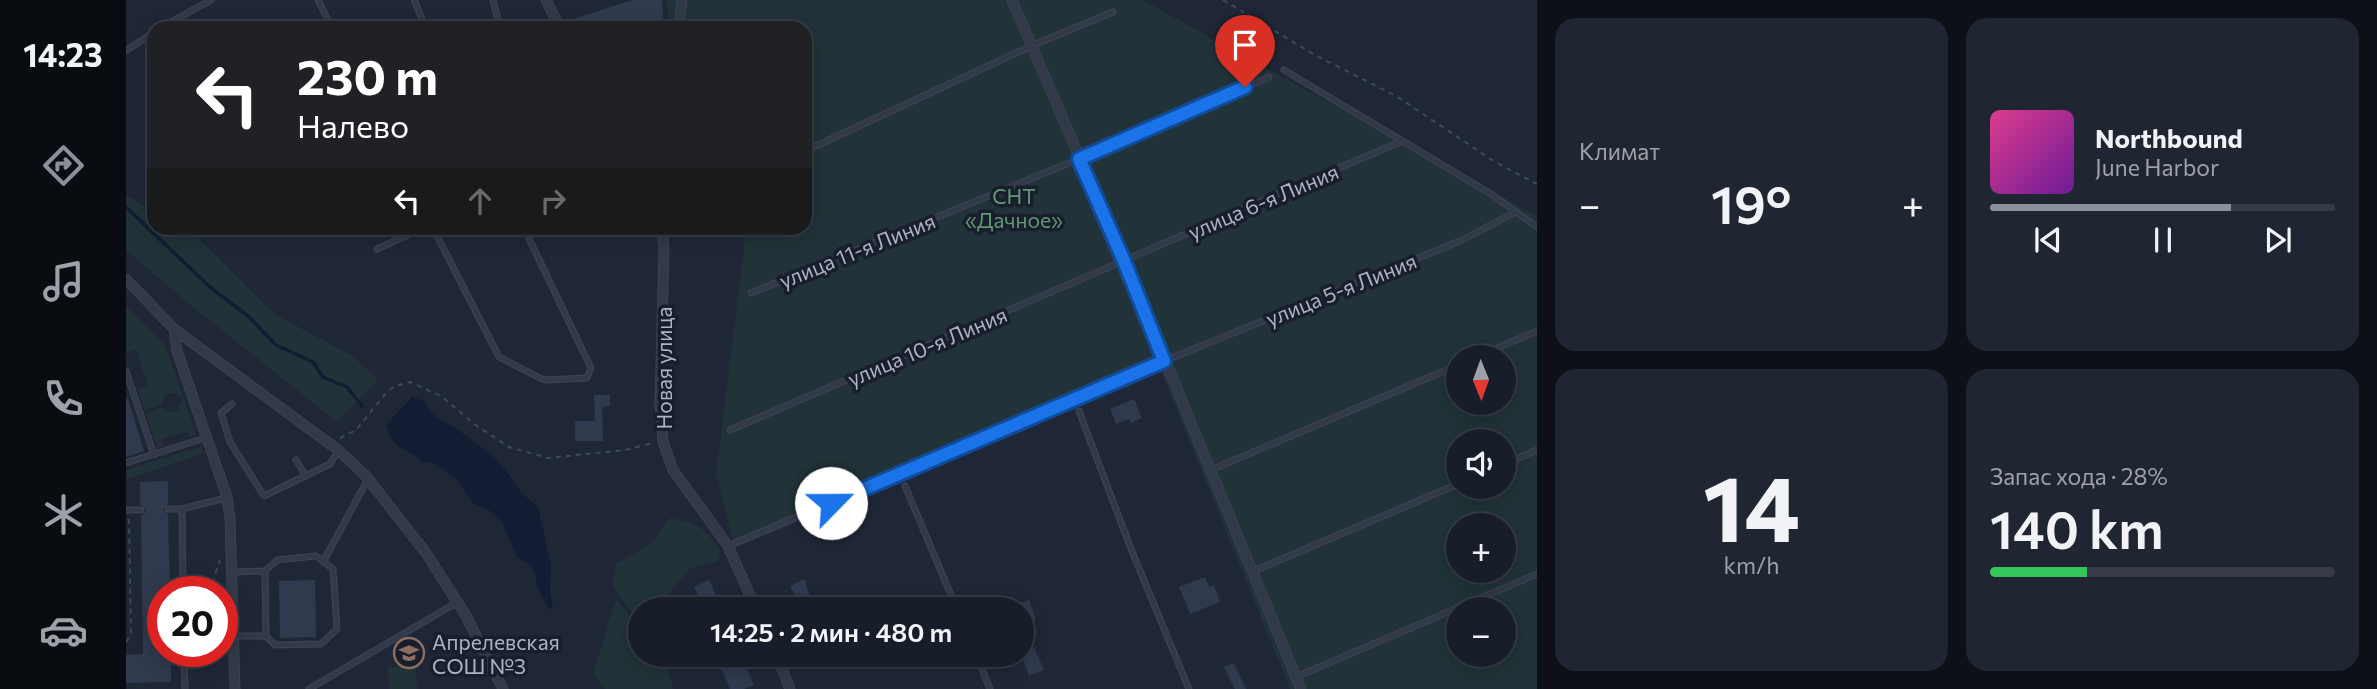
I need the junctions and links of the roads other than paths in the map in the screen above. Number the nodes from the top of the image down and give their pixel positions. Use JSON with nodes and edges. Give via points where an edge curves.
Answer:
{"nodes":[{"id":1,"x":212,"y":0,"type":"edge"},
{"id":2,"x":318,"y":0,"type":"edge"},
{"id":3,"x":414,"y":0,"type":"edge"},
{"id":4,"x":493,"y":0,"type":"edge"},
{"id":5,"x":546,"y":0,"type":"edge"},
{"id":6,"x":682,"y":0,"type":"edge"},
{"id":7,"x":1012,"y":0,"type":"edge"},
{"id":8,"x":1113,"y":12,"type":"dead end"},
{"id":9,"x":173,"y":21,"type":"edge"},
{"id":10,"x":328,"y":21,"type":"edge"},
{"id":11,"x":423,"y":21,"type":"edge"},
{"id":12,"x":498,"y":21,"type":"edge"},
{"id":13,"x":556,"y":21,"type":"edge"},
{"id":14,"x":680,"y":21,"type":"edge"},
{"id":15,"x":147,"y":37,"type":"edge"},
{"id":16,"x":1031,"y":46,"type":"junction"},
{"id":17,"x":127,"y":50,"type":"edge"},
{"id":18,"x":1283,"y":70,"type":"dead end"},
{"id":19,"x":1269,"y":77,"type":"dead end"},
{"id":20,"x":1402,"y":141,"type":"junction"},
{"id":21,"x":812,"y":148,"type":"edge"},
{"id":22,"x":1079,"y":159,"type":"junction"},
{"id":23,"x":1516,"y":212,"type":"junction"},
{"id":24,"x":1537,"y":227,"type":"edge"},
{"id":25,"x":408,"y":235,"type":"edge"},
{"id":26,"x":437,"y":235,"type":"edge"},
{"id":27,"x":527,"y":235,"type":"edge"},
{"id":28,"x":662,"y":235,"type":"edge"},
{"id":29,"x":377,"y":249,"type":"dead end"},
{"id":30,"x":1124,"y":261,"type":"junction"},
{"id":31,"x":126,"y":279,"type":"edge"},
{"id":32,"x":751,"y":293,"type":"dead end"},
{"id":33,"x":174,"y":329,"type":"junction"},
{"id":34,"x":1537,"y":331,"type":"edge"},
{"id":35,"x":1504,"y":345,"type":"edge"},
{"id":36,"x":1164,"y":361,"type":"junction"},
{"id":37,"x":1446,"y":370,"type":"edge"},
{"id":38,"x":126,"y":371,"type":"edge"},
{"id":39,"x":232,"y":404,"type":"dead end"},
{"id":40,"x":1079,"y":411,"type":"dead end"},
{"id":41,"x":730,"y":430,"type":"dead end"},
{"id":42,"x":206,"y":438,"type":"junction"},
{"id":43,"x":335,"y":447,"type":"junction"},
{"id":44,"x":1537,"y":450,"type":"edge"},
{"id":45,"x":154,"y":455,"type":"junction"},
{"id":46,"x":1516,"y":459,"type":"edge"},
{"id":47,"x":296,"y":460,"type":"dead end"},
{"id":48,"x":126,"y":463,"type":"edge"},
{"id":49,"x":1210,"y":471,"type":"junction"},
{"id":50,"x":306,"y":476,"type":"junction"},
{"id":51,"x":368,"y":479,"type":"junction"},
{"id":52,"x":905,"y":486,"type":"dead end"},
{"id":53,"x":1446,"y":489,"type":"edge"},
{"id":54,"x":227,"y":497,"type":"junction"},
{"id":55,"x":168,"y":509,"type":"dead end"},
{"id":56,"x":181,"y":509,"type":"junction"},
{"id":57,"x":127,"y":510,"type":"edge"},
{"id":58,"x":141,"y":510,"type":"dead end"},
{"id":59,"x":728,"y":546,"type":"junction"},
{"id":60,"x":323,"y":562,"type":"junction"},
{"id":61,"x":265,"y":571,"type":"junction"},
{"id":62,"x":1254,"y":571,"type":"junction"},
{"id":63,"x":232,"y":572,"type":"junction"},
{"id":64,"x":1537,"y":574,"type":"edge"},
{"id":65,"x":183,"y":576,"type":"edge"},
{"id":66,"x":232,"y":576,"type":"edge"},
{"id":67,"x":751,"y":597,"type":"edge"},
{"id":68,"x":952,"y":597,"type":"edge"},
{"id":69,"x":457,"y":602,"type":"junction"},
{"id":70,"x":238,"y":636,"type":"edge"},
{"id":71,"x":267,"y":636,"type":"junction"},
{"id":72,"x":184,"y":667,"type":"edge"},
{"id":73,"x":234,"y":667,"type":"edge"},
{"id":74,"x":781,"y":667,"type":"edge"},
{"id":75,"x":981,"y":667,"type":"edge"},
{"id":76,"x":1296,"y":677,"type":"junction"},
{"id":77,"x":185,"y":689,"type":"edge"},
{"id":78,"x":234,"y":689,"type":"edge"},
{"id":79,"x":309,"y":689,"type":"edge"},
{"id":80,"x":503,"y":689,"type":"edge"},
{"id":81,"x":790,"y":689,"type":"edge"},
{"id":82,"x":990,"y":689,"type":"edge"},
{"id":83,"x":1189,"y":689,"type":"edge"},
{"id":84,"x":1301,"y":689,"type":"edge"}],
"edges":[{"from":1,"to":9,"type":"lane"},
{"from":2,"to":10,"type":"lane"},
{"from":3,"to":11,"type":"lane"},
{"from":4,"to":12,"type":"lane"},
{"from":5,"to":13,"type":"street"},
{"from":6,"to":14,"type":"street"},
{"from":7,"to":16,"type":"street"},
{"from":8,"to":16,"type":"lane"},
{"from":15,"to":17,"type":"lane"},
{"from":16,"to":21,"type":"lane"},
{"from":16,"to":22,"type":"street"},
{"from":18,"to":20,"type":"lane"},
{"from":19,"to":22,"type":"lane","name":"улица 11-я Линия"},
{"from":20,"to":23,"type":"lane"},
{"from":20,"to":30,"type":"lane","name":"улица 6-я Линия"},
{"from":22,"to":30,"type":"street"},
{"from":22,"to":32,"type":"lane","name":"улица 11-я Линия"},
{"from":23,"to":24,"type":"lane"},
{"from":23,"to":36,"type":"lane","name":"улица 5-я Линия","via":[[1460,241]]},
{"from":25,"to":29,"type":"lane"},
{"from":26,"to":27,"type":"lane","via":[[499,357],[544,380],[587,378],[591,368]]},
{"from":28,"to":59,"type":"street","name":"Новая улица","via":[[663,442],[673,470]]},
{"from":30,"to":36,"type":"street"},
{"from":30,"to":41,"type":"lane","name":"улица 10-я Линия"},
{"from":31,"to":33,"type":"street"},
{"from":33,"to":42,"type":"street"},
{"from":33,"to":43,"type":"street"},
{"from":34,"to":35,"type":"lane"},
{"from":36,"to":49,"type":"street"},
{"from":36,"to":59,"type":"lane","name":"улица 5-я Линия"},
{"from":37,"to":49,"type":"lane"},
{"from":38,"to":45,"type":"lane"},
{"from":39,"to":50,"type":"lane","via":[[221,413],[230,442],[264,496]]},
{"from":40,"to":83,"type":"lane"},
{"from":42,"to":45,"type":"lane"},
{"from":42,"to":54,"type":"street"},
{"from":43,"to":50,"type":"lane","via":[[330,464]]},
{"from":43,"to":51,"type":"street"},
{"from":44,"to":46,"type":"lane"},
{"from":45,"to":48,"type":"lane"},
{"from":47,"to":50,"type":"lane"},
{"from":49,"to":62,"type":"street"},
{"from":51,"to":60,"type":"lane"},
{"from":51,"to":69,"type":"street","via":[[426,553]]},
{"from":52,"to":68,"type":"lane"},
{"from":53,"to":62,"type":"lane"},
{"from":54,"to":56,"type":"lane"},
{"from":54,"to":63,"type":"street"},
{"from":55,"to":56,"type":"lane"},
{"from":56,"to":65,"type":"lane"},
{"from":57,"to":58,"type":"lane"},
{"from":59,"to":67,"type":"street","name":"Новая улица"},
{"from":60,"to":61,"type":"lane","via":[[316,556],[277,560]]},
{"from":60,"to":71,"type":"lane","via":[[333,569],[337,629],[320,644],[275,645]]},
{"from":61,"to":63,"type":"lane"},
{"from":61,"to":71,"type":"lane"},
{"from":62,"to":76,"type":"street"},
{"from":63,"to":66,"type":"street"},
{"from":64,"to":76,"type":"lane"},
{"from":69,"to":79,"type":"lane"},
{"from":69,"to":80,"type":"street"},
{"from":70,"to":71,"type":"lane"},
{"from":72,"to":77,"type":"lane"},
{"from":73,"to":78,"type":"street"},
{"from":74,"to":81,"type":"street"},
{"from":75,"to":82,"type":"lane"},
{"from":76,"to":84,"type":"street"}]}
